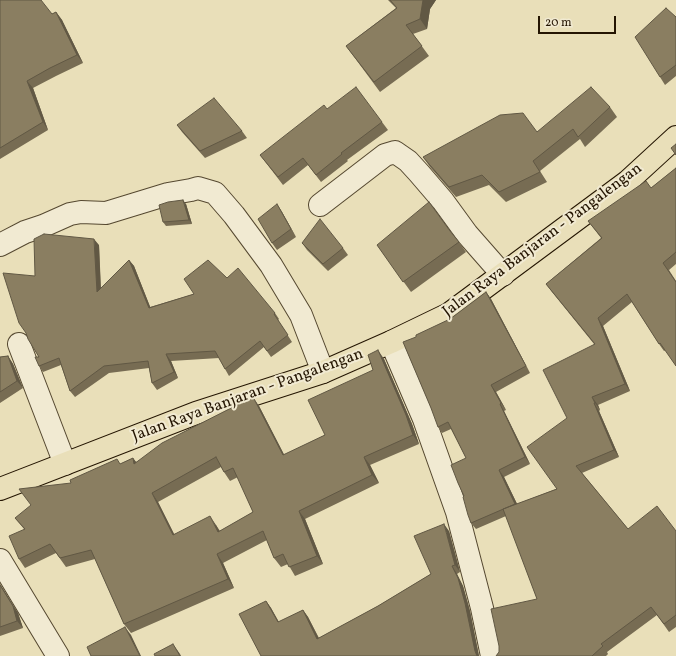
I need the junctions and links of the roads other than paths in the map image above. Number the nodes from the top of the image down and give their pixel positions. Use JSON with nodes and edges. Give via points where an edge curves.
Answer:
{"nodes":[{"id":1,"x":676,"y":137,"type":"edge"},
{"id":2,"x":320,"y":205,"type":"dead end"},
{"id":3,"x":0,"y":245,"type":"edge"},
{"id":4,"x":503,"y":275,"type":"junction"},
{"id":5,"x":391,"y":342,"type":"junction"},
{"id":6,"x":19,"y":344,"type":"dead end"},
{"id":7,"x":323,"y":372,"type":"junction"},
{"id":8,"x":65,"y":464,"type":"junction"},
{"id":9,"x":0,"y":489,"type":"edge"},
{"id":10,"x":0,"y":560,"type":"edge"},
{"id":11,"x":58,"y":656,"type":"edge"},
{"id":12,"x":492,"y":656,"type":"edge"}],
"edges":[{"from":1,"to":4,"type":"main road","name":"Jalan Raya Banjaran - Pangalengan","via":[[627,182]]},
{"from":2,"to":4,"type":"street","via":[[384,155],[395,152],[419,173]]},
{"from":3,"to":7,"type":"street","via":[[70,214],[106,213],[168,194],[198,188],[215,193],[271,265],[301,314]]},
{"from":4,"to":5,"type":"main road","name":"Jalan Raya Banjaran - Pangalengan","via":[[449,314]]},
{"from":5,"to":7,"type":"main road","name":"Jalan Raya Banjaran - Pangalengan"},
{"from":5,"to":12,"type":"street","via":[[424,419],[457,512]]},
{"from":6,"to":8,"type":"street"},
{"from":7,"to":8,"type":"main road","name":"Jalan Raya Banjaran - Pangalengan","via":[[196,413]]},
{"from":8,"to":9,"type":"main road","name":"Jalan Raya Banjaran - Pangalengan"},
{"from":10,"to":11,"type":"street"}]}
